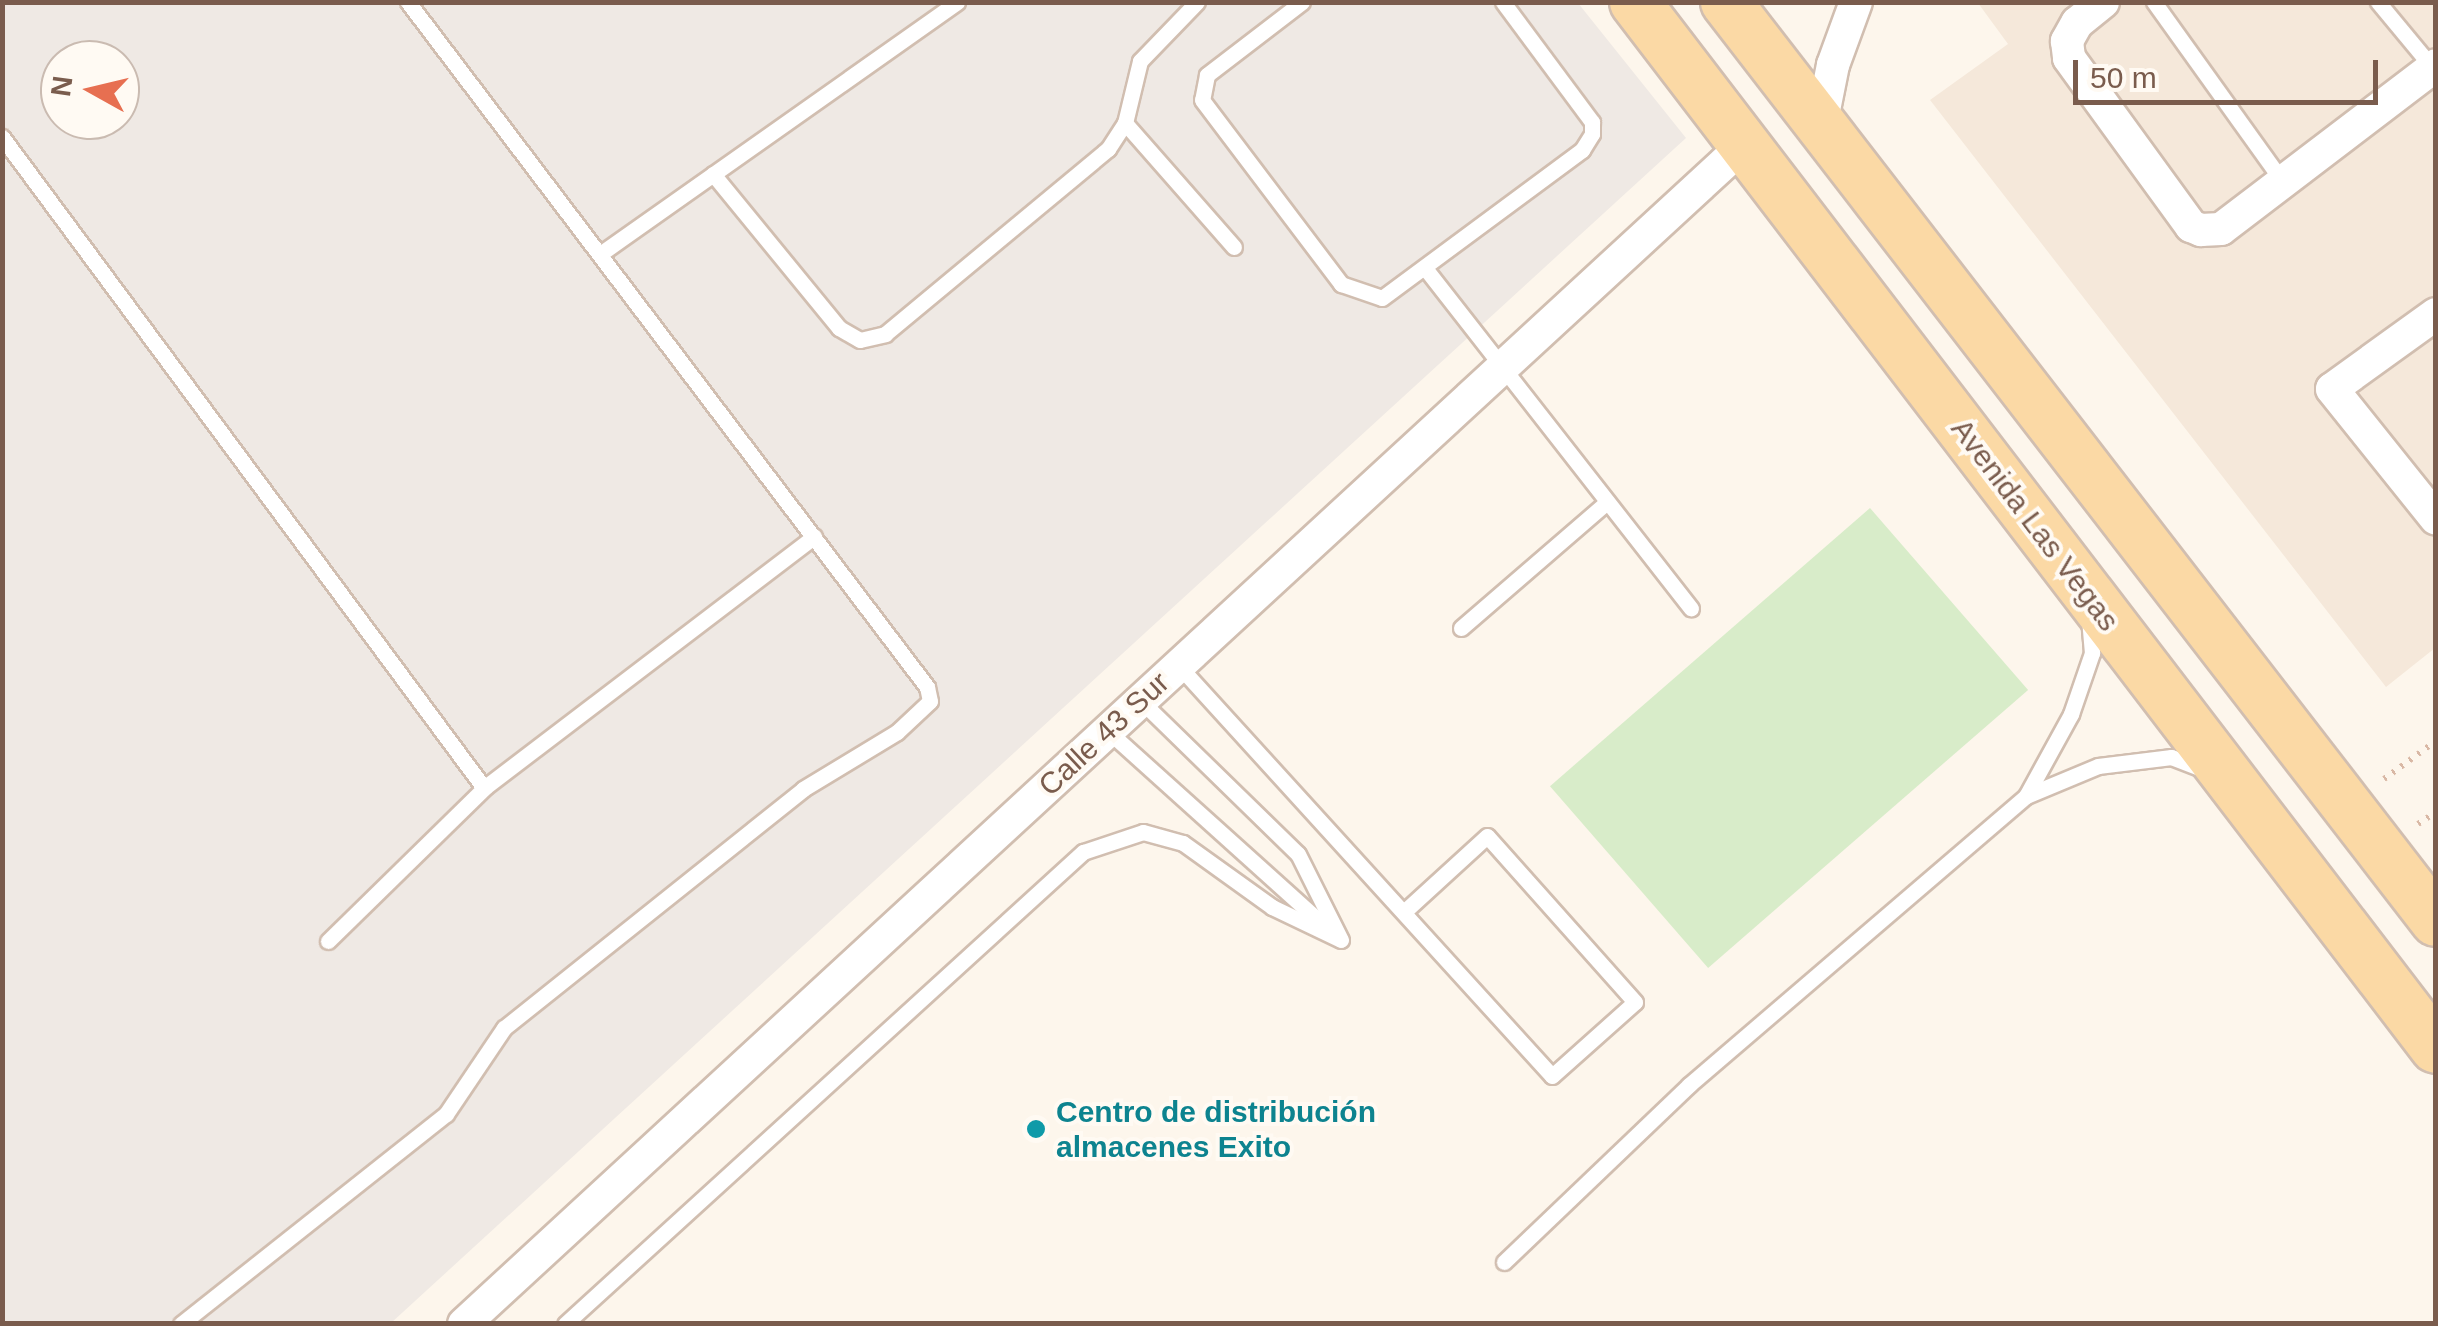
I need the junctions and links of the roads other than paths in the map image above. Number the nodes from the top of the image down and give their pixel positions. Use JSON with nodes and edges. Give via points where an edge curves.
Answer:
{"nodes":[{"id":1,"x":408,"y":2,"type":"edge"},
{"id":2,"x":957,"y":2,"type":"edge"},
{"id":3,"x":1197,"y":2,"type":"edge"},
{"id":4,"x":1302,"y":2,"type":"edge"},
{"id":5,"x":1503,"y":2,"type":"edge"},
{"id":6,"x":1635,"y":2,"type":"edge"},
{"id":7,"x":1726,"y":2,"type":"edge"},
{"id":8,"x":1856,"y":2,"type":"edge"},
{"id":9,"x":2103,"y":2,"type":"edge"},
{"id":10,"x":2154,"y":2,"type":"edge"},
{"id":11,"x":2378,"y":2,"type":"edge"},
{"id":12,"x":2434,"y":66,"type":"edge"},
{"id":13,"x":1125,"y":123,"type":"junction"},
{"id":14,"x":1821,"y":125,"type":"junction"},
{"id":15,"x":2,"y":137,"type":"edge"},
{"id":16,"x":1744,"y":145,"type":"junction"},
{"id":17,"x":712,"y":174,"type":"junction"},
{"id":18,"x":2282,"y":180,"type":"junction"},
{"id":19,"x":1234,"y":247,"type":"dead end"},
{"id":20,"x":600,"y":254,"type":"junction"},
{"id":21,"x":1424,"y":268,"type":"junction"},
{"id":22,"x":2436,"y":314,"type":"edge"},
{"id":23,"x":1503,"y":368,"type":"junction"},
{"id":24,"x":1608,"y":502,"type":"junction"},
{"id":25,"x":2436,"y":519,"type":"edge"},
{"id":26,"x":814,"y":537,"type":"junction"},
{"id":27,"x":2086,"y":592,"type":"junction"},
{"id":28,"x":1691,"y":608,"type":"dead end"},
{"id":29,"x":1462,"y":628,"type":"dead end"},
{"id":30,"x":1179,"y":666,"type":"junction"},
{"id":31,"x":1140,"y":701,"type":"junction"},
{"id":32,"x":1108,"y":730,"type":"junction"},
{"id":33,"x":2231,"y":780,"type":"junction"},
{"id":34,"x":484,"y":788,"type":"junction"},
{"id":35,"x":2026,"y":796,"type":"junction"},
{"id":36,"x":1404,"y":911,"type":"junction"},
{"id":37,"x":2436,"y":920,"type":"edge"},
{"id":38,"x":1341,"y":940,"type":"junction"},
{"id":39,"x":328,"y":941,"type":"dead end"},
{"id":40,"x":2436,"y":1048,"type":"edge"},
{"id":41,"x":1504,"y":1262,"type":"dead end"},
{"id":42,"x":181,"y":1324,"type":"edge"},
{"id":43,"x":464,"y":1324,"type":"edge"},
{"id":44,"x":565,"y":1324,"type":"edge"}],
"edges":[{"from":1,"to":20,"type":"lane"},
{"from":2,"to":17,"type":"lane"},
{"from":3,"to":13,"type":"lane","via":[[1140,61]]},
{"from":4,"to":21,"type":"lane","via":[[1206,75],[1202,100],[1341,284],[1382,298]]},
{"from":5,"to":21,"type":"lane","via":[[1592,122],[1592,134],[1582,150]]},
{"from":6,"to":16,"type":"main road","name":"Avenida Las Vegas"},
{"from":7,"to":14,"type":"main road"},
{"from":8,"to":14,"type":"street"},
{"from":9,"to":18,"type":"street","via":[[2077,23],[2067,41],[2070,58],[2190,226],[2222,230]]},
{"from":10,"to":18,"type":"lane"},
{"from":11,"to":12,"type":"lane"},
{"from":12,"to":18,"type":"street"},
{"from":13,"to":17,"type":"lane","via":[[1108,149],[885,334],[860,340],[839,328]]},
{"from":13,"to":19,"type":"lane"},
{"from":14,"to":37,"type":"main road"},
{"from":15,"to":34,"type":"lane"},
{"from":16,"to":23,"type":"street","name":"Calle 43 Sur"},
{"from":16,"to":27,"type":"main road","name":"Avenida Las Vegas"},
{"from":17,"to":20,"type":"lane"},
{"from":20,"to":26,"type":"lane"},
{"from":21,"to":23,"type":"lane"},
{"from":22,"to":25,"type":"street","via":[[2332,388]]},
{"from":23,"to":24,"type":"lane"},
{"from":23,"to":30,"type":"street","name":"Calle 43 Sur"},
{"from":24,"to":28,"type":"lane"},
{"from":24,"to":29,"type":"lane"},
{"from":26,"to":34,"type":"lane"},
{"from":26,"to":42,"type":"lane","via":[[927,686],[930,701],[922,714],[803,789],[504,1028],[446,1114]]},
{"from":27,"to":33,"type":"main road","name":"Avenida Las Vegas"},
{"from":27,"to":35,"type":"lane","via":[[2092,653],[2057,746]]},
{"from":30,"to":31,"type":"street","name":"Calle 43 Sur"},
{"from":30,"to":36,"type":"lane"},
{"from":31,"to":32,"type":"street","name":"Calle 43 Sur"},
{"from":31,"to":38,"type":"lane","via":[[1298,854]]},
{"from":32,"to":38,"type":"lane"},
{"from":32,"to":43,"type":"street","name":"Calle 43 Sur"},
{"from":33,"to":35,"type":"lane","via":[[2170,757],[2098,766]]},
{"from":33,"to":40,"type":"main road","name":"Avenida Las Vegas"},
{"from":34,"to":39,"type":"lane"},
{"from":35,"to":41,"type":"lane","via":[[1690,1085]]},
{"from":36,"to":36,"type":"lane","via":[[1552,1076],[1635,1002],[1487,836]]},
{"from":38,"to":44,"type":"lane","via":[[1272,907],[1182,844],[1142,832],[1083,852]]}]}
